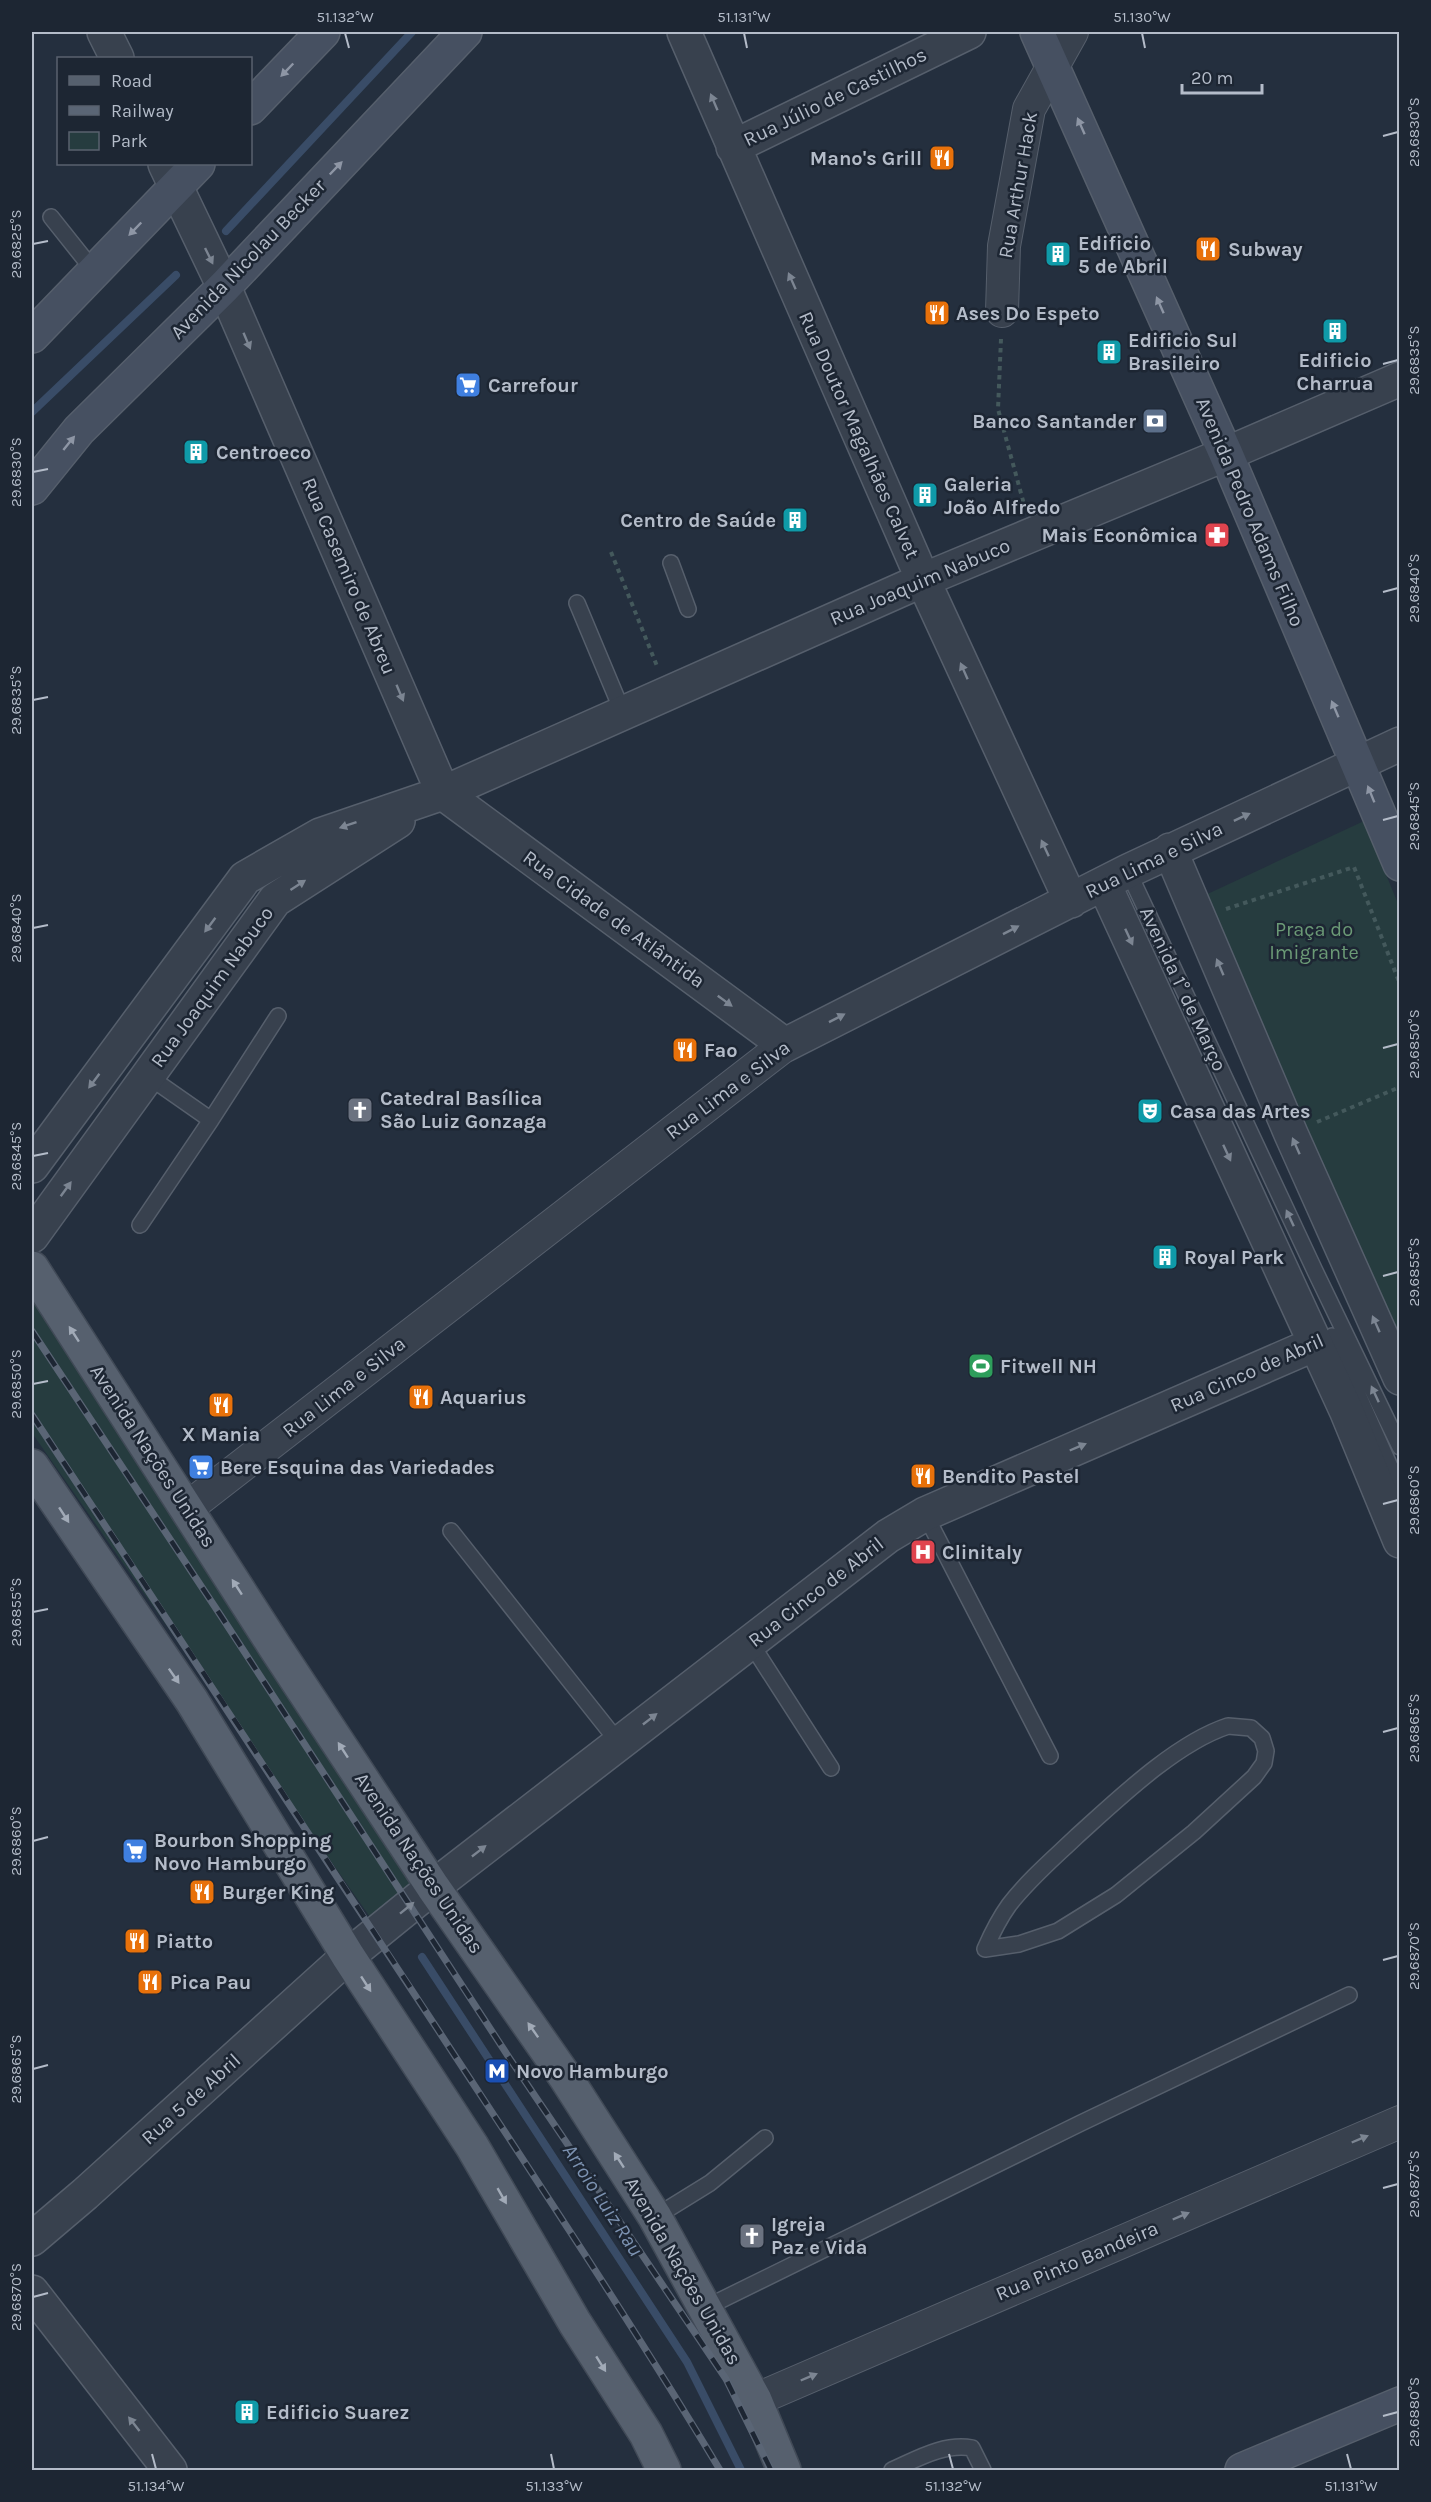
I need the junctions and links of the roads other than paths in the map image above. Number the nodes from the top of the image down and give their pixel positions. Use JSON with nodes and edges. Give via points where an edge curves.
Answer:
{"nodes":[{"id":1,"x":104,"y":32,"type":"edge"},
{"id":2,"x":323,"y":32,"type":"edge"},
{"id":3,"x":465,"y":32,"type":"edge"},
{"id":4,"x":684,"y":32,"type":"edge"},
{"id":5,"x":969,"y":32,"type":"edge"},
{"id":6,"x":1037,"y":32,"type":"edge"},
{"id":7,"x":1072,"y":32,"type":"edge"},
{"id":8,"x":116,"y":57,"type":"edge"},
{"id":9,"x":1053,"y":64,"type":"junction"},
{"id":10,"x":252,"y":106,"type":"edge"},
{"id":11,"x":733,"y":147,"type":"junction"},
{"id":12,"x":195,"y":165,"type":"edge"},
{"id":13,"x":170,"y":175,"type":"edge"},
{"id":14,"x":51,"y":217,"type":"dead end"},
{"id":15,"x":94,"y":271,"type":"junction"},
{"id":16,"x":224,"y":287,"type":"junction"},
{"id":17,"x":1002,"y":311,"type":"road end"},
{"id":18,"x":32,"y":336,"type":"edge"},
{"id":19,"x":1400,"y":379,"type":"edge"},
{"id":20,"x":1226,"y":454,"type":"junction"},
{"id":21,"x":32,"y":488,"type":"edge"},
{"id":22,"x":671,"y":563,"type":"dead end"},
{"id":23,"x":923,"y":580,"type":"junction"},
{"id":24,"x":577,"y":603,"type":"dead end"},
{"id":25,"x":688,"y":609,"type":"dead end"},
{"id":26,"x":623,"y":713,"type":"junction"},
{"id":27,"x":1400,"y":744,"type":"edge"},
{"id":28,"x":1358,"y":763,"type":"junction"},
{"id":29,"x":443,"y":793,"type":"junction"},
{"id":30,"x":1170,"y":850,"type":"junction"},
{"id":31,"x":1400,"y":864,"type":"edge"},
{"id":32,"x":1116,"y":877,"type":"junction"},
{"id":33,"x":1071,"y":901,"type":"junction"},
{"id":34,"x":278,"y":1016,"type":"dead end"},
{"id":35,"x":785,"y":1045,"type":"junction"},
{"id":36,"x":148,"y":1076,"type":"junction"},
{"id":37,"x":211,"y":1120,"type":"junction"},
{"id":38,"x":32,"y":1166,"type":"edge"},
{"id":39,"x":140,"y":1225,"type":"dead end"},
{"id":40,"x":32,"y":1236,"type":"edge"},
{"id":41,"x":32,"y":1268,"type":"edge"},
{"id":42,"x":1330,"y":1336,"type":"junction"},
{"id":43,"x":1400,"y":1378,"type":"edge"},
{"id":44,"x":1400,"y":1447,"type":"edge"},
{"id":45,"x":32,"y":1466,"type":"edge"},
{"id":46,"x":1400,"y":1489,"type":"edge"},
{"id":47,"x":186,"y":1509,"type":"junction"},
{"id":48,"x":925,"y":1514,"type":"junction"},
{"id":49,"x":451,"y":1531,"type":"dead end"},
{"id":50,"x":1400,"y":1541,"type":"edge"},
{"id":51,"x":750,"y":1642,"type":"junction"},
{"id":52,"x":619,"y":1743,"type":"junction"},
{"id":53,"x":1050,"y":1756,"type":"dead end"},
{"id":54,"x":831,"y":1768,"type":"dead end"},
{"id":55,"x":433,"y":1887,"type":"junction"},
{"id":56,"x":985,"y":1949,"type":"joint"},
{"id":57,"x":348,"y":1956,"type":"junction"},
{"id":58,"x":1349,"y":1995,"type":"dead end"},
{"id":59,"x":1400,"y":2122,"type":"edge"},
{"id":60,"x":765,"y":2138,"type":"dead end"},
{"id":61,"x":655,"y":2217,"type":"junction"},
{"id":62,"x":32,"y":2239,"type":"edge"},
{"id":63,"x":32,"y":2292,"type":"edge"},
{"id":64,"x":705,"y":2308,"type":"junction"},
{"id":65,"x":755,"y":2400,"type":"junction"},
{"id":66,"x":1400,"y":2404,"type":"edge"},
{"id":67,"x":170,"y":2470,"type":"edge"},
{"id":68,"x":664,"y":2470,"type":"edge"},
{"id":69,"x":784,"y":2470,"type":"edge"},
{"id":70,"x":892,"y":2470,"type":"edge"},
{"id":71,"x":983,"y":2470,"type":"edge"},
{"id":72,"x":1242,"y":2470,"type":"edge"}],
"edges":[{"from":1,"to":8,"type":"street"},
{"from":2,"to":10,"type":"main road","one_way":true},
{"from":16,"to":3,"type":"main road","name":"Avenida Nicolau Becker","one_way":true},
{"from":11,"to":4,"type":"street","name":"Rua Doutor Magalhães Calvet","one_way":true},
{"from":5,"to":11,"type":"street","name":"Rua Júlio de Castilhos"},
{"from":6,"to":9,"type":"main road","name":"Avenida Pedro Adams Filho"},
{"from":7,"to":9,"type":"street","name":"Rua Arthur Hack"},
{"from":9,"to":17,"type":"street","name":"Rua Arthur Hack","via":[[1027,116],[1004,246]]},
{"from":20,"to":9,"type":"main road","name":"Avenida Pedro Adams Filho","one_way":true},
{"from":23,"to":11,"type":"street","name":"Rua Doutor Magalhães Calvet","one_way":true},
{"from":12,"to":13,"type":"main road"},
{"from":13,"to":15,"type":"main road","one_way":true},
{"from":13,"to":16,"type":"street","name":"Rua Casemiro de Abreu","one_way":true},
{"from":14,"to":15,"type":"lane"},
{"from":15,"to":18,"type":"main road"},
{"from":21,"to":16,"type":"main road","name":"Avenida Nicolau Becker","one_way":true,"via":[[79,430]]},
{"from":16,"to":29,"type":"street","name":"Rua Casemiro de Abreu","one_way":true},
{"from":19,"to":20,"type":"street","name":"Rua Joaquim Nabuco"},
{"from":20,"to":23,"type":"street","name":"Rua Joaquim Nabuco"},
{"from":28,"to":20,"type":"main road","name":"Avenida Pedro Adams Filho","one_way":true},
{"from":22,"to":25,"type":"lane"},
{"from":23,"to":26,"type":"street","name":"Rua Joaquim Nabuco"},
{"from":33,"to":23,"type":"street","name":"Rua Doutor Magalhães Calvet","one_way":true},
{"from":24,"to":26,"type":"lane"},
{"from":26,"to":29,"type":"street","name":"Rua Joaquim Nabuco"},
{"from":27,"to":28,"type":"street","name":"Rua Lima e Silva"},
{"from":30,"to":28,"type":"street","name":"Rua Lima e Silva","one_way":true},
{"from":31,"to":28,"type":"main road","name":"Avenida Pedro Adams Filho","one_way":true},
{"from":29,"to":35,"type":"street","name":"Rua Cidade de Atlântida","one_way":true},
{"from":36,"to":29,"type":"street","name":"Rua Joaquim Nabuco","one_way":true,"via":[[275,900]]},
{"from":29,"to":38,"type":"street","name":"Rua Joaquim Nabuco","one_way":true,"via":[[320,835],[245,878]]},
{"from":30,"to":32,"type":"street","name":"Rua Lima e Silva"},
{"from":43,"to":30,"type":"street","one_way":true},
{"from":32,"to":33,"type":"street","name":"Rua Lima e Silva"},
{"from":32,"to":42,"type":"street","one_way":true},
{"from":42,"to":32,"type":"lane","name":"Avenida 1° de Março","one_way":true,"via":[[1315,1271]]},
{"from":35,"to":33,"type":"street","name":"Rua Lima e Silva","one_way":true},
{"from":34,"to":37,"type":"lane"},
{"from":35,"to":47,"type":"street","name":"Rua Lima e Silva"},
{"from":36,"to":37,"type":"lane"},
{"from":40,"to":36,"type":"street","name":"Rua Joaquim Nabuco","one_way":true},
{"from":37,"to":39,"type":"lane"},
{"from":47,"to":41,"type":"main road","name":"Avenida Nações Unidas","one_way":true},
{"from":44,"to":42,"type":"lane","one_way":true},
{"from":42,"to":46,"type":"lane"},
{"from":48,"to":42,"type":"street","name":"Rua Cinco de Abril","one_way":true},
{"from":42,"to":50,"type":"street","via":[[1346,1410]]},
{"from":45,"to":57,"type":"main road","one_way":true,"via":[[192,1701]]},
{"from":55,"to":47,"type":"main road","name":"Avenida Nações Unidas","one_way":true},
{"from":48,"to":51,"type":"street","name":"Rua Cinco de Abril","via":[[888,1536]]},
{"from":48,"to":53,"type":"lane"},
{"from":49,"to":52,"type":"lane"},
{"from":52,"to":51,"type":"street","name":"Rua Cinco de Abril","one_way":true},
{"from":51,"to":54,"type":"lane"},
{"from":55,"to":52,"type":"street","name":"Rua Cinco de Abril","one_way":true},
{"from":57,"to":55,"type":"street","name":"Rua Cinco de Abril","one_way":true},
{"from":61,"to":55,"type":"main road","name":"Avenida Nações Unidas","one_way":true,"via":[[566,2078]]},
{"from":56,"to":56,"type":"lane","via":[[1019,1944],[1058,1931],[1116,1895],[1254,1777],[1264,1763],[1262,1738],[1251,1728],[1228,1726],[1193,1742],[1160,1767],[1039,1872],[996,1923]]},
{"from":57,"to":62,"type":"street","name":"Rua 5 de Abril"},
{"from":57,"to":68,"type":"main road","one_way":true,"via":[[472,2146]]},
{"from":58,"to":64,"type":"lane"},
{"from":65,"to":59,"type":"street","name":"Rua Pinto Bandeira","one_way":true},
{"from":60,"to":61,"type":"lane","via":[[710,2183]]},
{"from":61,"to":64,"type":"main road","name":"Avenida Nações Unidas"},
{"from":67,"to":63,"type":"street","one_way":true},
{"from":64,"to":65,"type":"main road","name":"Avenida Nações Unidas"},
{"from":65,"to":69,"type":"main road","name":"Avenida Nações Unidas"},
{"from":66,"to":72,"type":"main road"},
{"from":70,"to":71,"type":"lane","via":[[959,2446],[972,2448]]}]}
